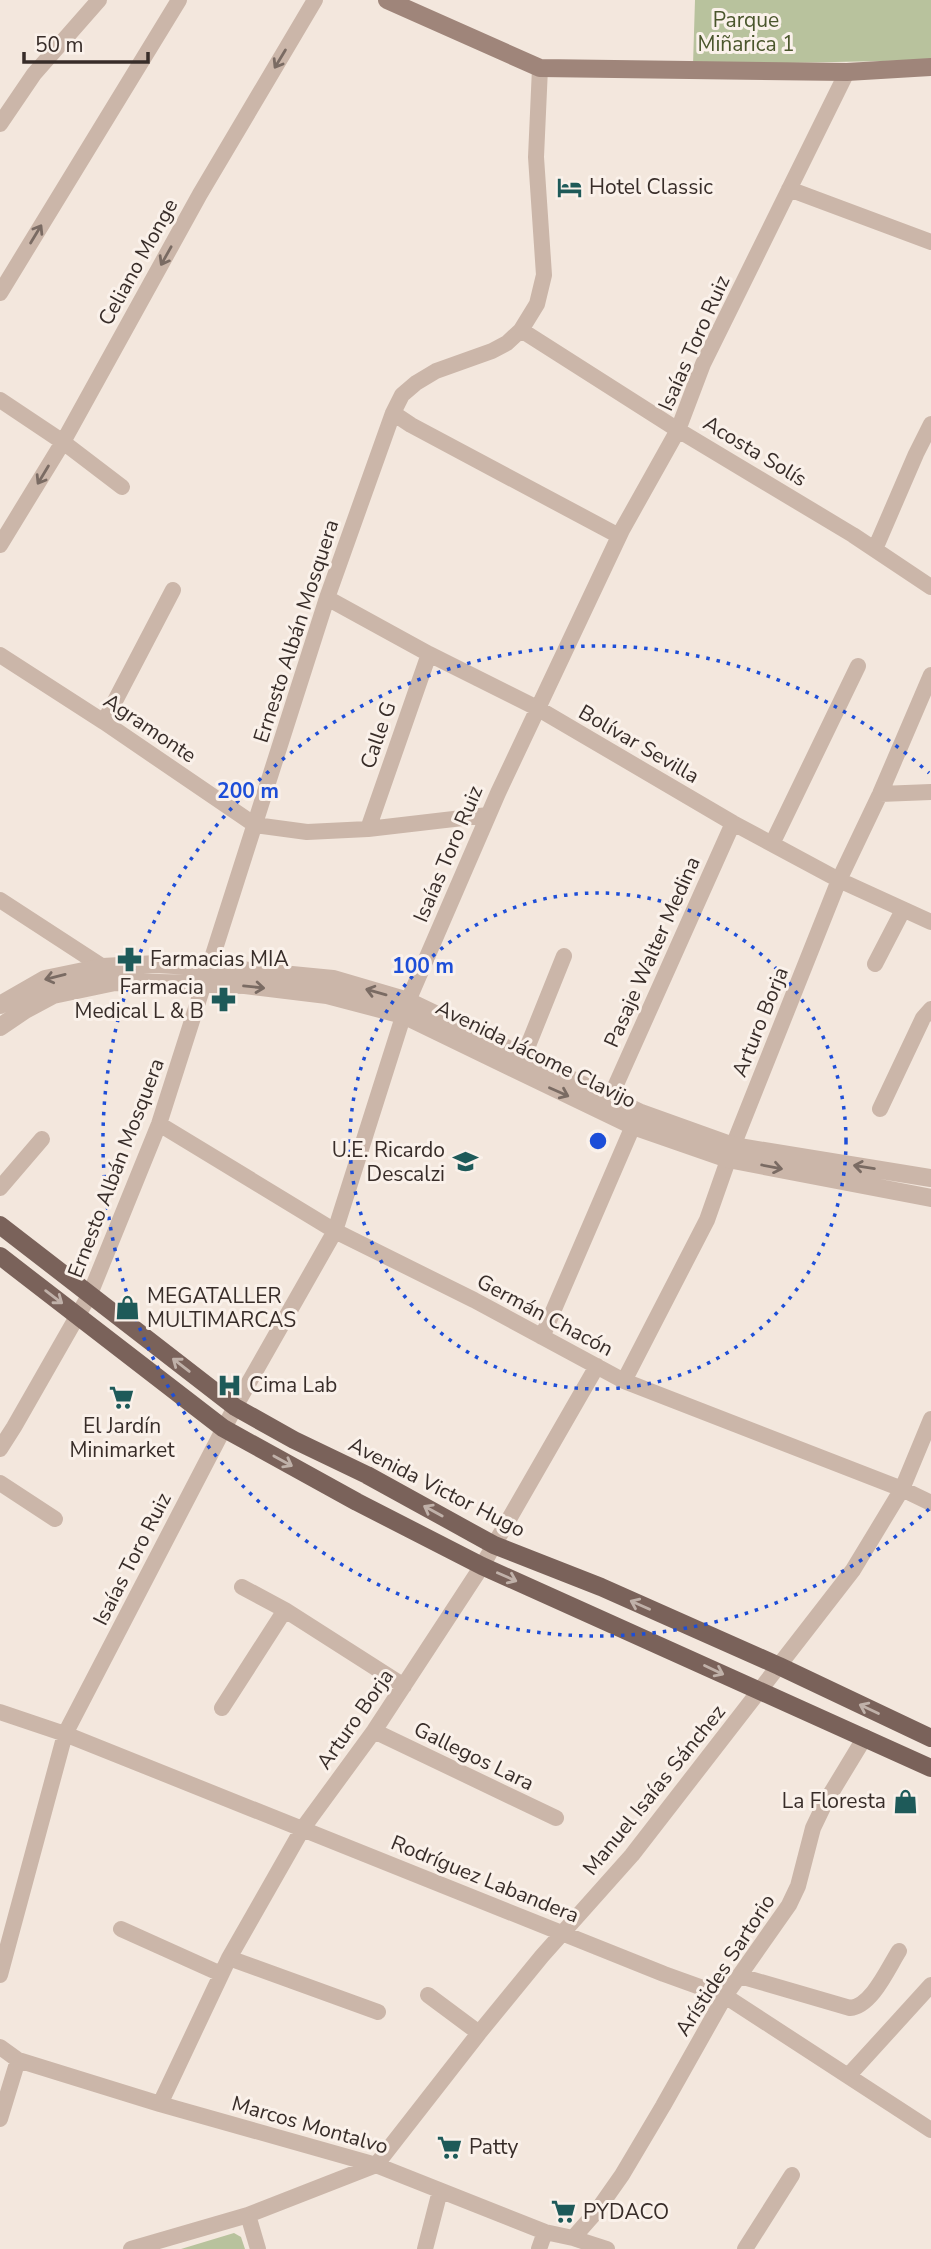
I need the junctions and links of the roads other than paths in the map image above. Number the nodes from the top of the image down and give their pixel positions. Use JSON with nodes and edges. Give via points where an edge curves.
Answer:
{"nodes":[{"id":1,"x":99,"y":0,"type":"edge"},
{"id":2,"x":179,"y":0,"type":"edge"},
{"id":3,"x":315,"y":0,"type":"edge"},
{"id":4,"x":387,"y":0,"type":"edge"},
{"id":5,"x":931,"y":67,"type":"edge"},
{"id":6,"x":540,"y":68,"type":"junction"},
{"id":7,"x":847,"y":72,"type":"junction"},
{"id":8,"x":0,"y":124,"type":"edge"},
{"id":9,"x":789,"y":189,"type":"junction"},
{"id":10,"x":931,"y":242,"type":"edge"},
{"id":11,"x":0,"y":293,"type":"edge"},
{"id":12,"x":521,"y":330,"type":"junction"},
{"id":13,"x":0,"y":400,"type":"edge"},
{"id":14,"x":393,"y":413,"type":"junction"},
{"id":15,"x":931,"y":424,"type":"edge"},
{"id":16,"x":678,"y":430,"type":"junction"},
{"id":17,"x":63,"y":442,"type":"junction"},
{"id":18,"x":122,"y":487,"type":"dead end"},
{"id":19,"x":619,"y":536,"type":"junction"},
{"id":20,"x":0,"y":545,"type":"edge"},
{"id":21,"x":875,"y":549,"type":"junction"},
{"id":22,"x":931,"y":587,"type":"edge"},
{"id":23,"x":173,"y":590,"type":"dead end"},
{"id":24,"x":327,"y":598,"type":"junction"},
{"id":25,"x":429,"y":654,"type":"junction"},
{"id":26,"x":0,"y":655,"type":"edge"},
{"id":27,"x":859,"y":666,"type":"dead end"},
{"id":28,"x":931,"y":675,"type":"edge"},
{"id":29,"x":537,"y":708,"type":"junction"},
{"id":30,"x":104,"y":722,"type":"junction"},
{"id":31,"x":931,"y":792,"type":"edge"},
{"id":32,"x":880,"y":794,"type":"junction"},
{"id":33,"x":488,"y":815,"type":"junction"},
{"id":34,"x":733,"y":823,"type":"junction"},
{"id":35,"x":255,"y":825,"type":"junction"},
{"id":36,"x":368,"y":829,"type":"junction"},
{"id":37,"x":772,"y":844,"type":"junction"},
{"id":38,"x":839,"y":880,"type":"junction"},
{"id":39,"x":0,"y":900,"type":"edge"},
{"id":40,"x":903,"y":910,"type":"junction"},
{"id":41,"x":931,"y":922,"type":"edge"},
{"id":42,"x":564,"y":956,"type":"dead end"},
{"id":43,"x":875,"y":964,"type":"dead end"},
{"id":44,"x":103,"y":967,"type":"junction"},
{"id":45,"x":210,"y":967,"type":"junction"},
{"id":46,"x":115,"y":982,"type":"junction"},
{"id":47,"x":204,"y":985,"type":"junction"},
{"id":48,"x":0,"y":1005,"type":"edge"},
{"id":49,"x":405,"y":1008,"type":"junction"},
{"id":50,"x":931,"y":1009,"type":"edge"},
{"id":51,"x":0,"y":1027,"type":"edge"},
{"id":52,"x":520,"y":1064,"type":"junction"},
{"id":53,"x":610,"y":1098,"type":"junction"},
{"id":54,"x":880,"y":1109,"type":"dead end"},
{"id":55,"x":159,"y":1124,"type":"junction"},
{"id":56,"x":633,"y":1126,"type":"junction"},
{"id":57,"x":43,"y":1139,"type":"dead end"},
{"id":58,"x":731,"y":1153,"type":"junction"},
{"id":59,"x":931,"y":1178,"type":"edge"},
{"id":60,"x":0,"y":1188,"type":"edge"},
{"id":61,"x":931,"y":1198,"type":"edge"},
{"id":62,"x":0,"y":1225,"type":"edge"},
{"id":63,"x":335,"y":1231,"type":"junction"},
{"id":64,"x":0,"y":1256,"type":"edge"},
{"id":65,"x":90,"y":1294,"type":"junction"},
{"id":66,"x":78,"y":1315,"type":"junction"},
{"id":67,"x":542,"y":1337,"type":"junction"},
{"id":68,"x":597,"y":1366,"type":"junction"},
{"id":69,"x":624,"y":1381,"type":"junction"},
{"id":70,"x":234,"y":1407,"type":"junction"},
{"id":71,"x":931,"y":1419,"type":"edge"},
{"id":72,"x":223,"y":1428,"type":"junction"},
{"id":73,"x":0,"y":1448,"type":"edge"},
{"id":74,"x":0,"y":1483,"type":"edge"},
{"id":75,"x":902,"y":1489,"type":"junction"},
{"id":76,"x":931,"y":1503,"type":"edge"},
{"id":77,"x":55,"y":1519,"type":"dead end"},
{"id":78,"x":494,"y":1545,"type":"junction"},
{"id":79,"x":482,"y":1566,"type":"junction"},
{"id":80,"x":242,"y":1587,"type":"dead end"},
{"id":81,"x":285,"y":1610,"type":"junction"},
{"id":82,"x":779,"y":1666,"type":"junction"},
{"id":83,"x":404,"y":1686,"type":"junction"},
{"id":84,"x":760,"y":1692,"type":"junction"},
{"id":85,"x":222,"y":1708,"type":"dead end"},
{"id":86,"x":0,"y":1712,"type":"edge"},
{"id":87,"x":374,"y":1731,"type":"junction"},
{"id":88,"x":65,"y":1734,"type":"junction"},
{"id":89,"x":865,"y":1737,"type":"junction"},
{"id":90,"x":931,"y":1738,"type":"edge"},
{"id":91,"x":931,"y":1768,"type":"edge"},
{"id":92,"x":556,"y":1818,"type":"dead end"},
{"id":93,"x":303,"y":1828,"type":"junction"},
{"id":94,"x":121,"y":1929,"type":"dead end"},
{"id":95,"x":564,"y":1933,"type":"junction"},
{"id":96,"x":898,"y":1951,"type":"dead end"},
{"id":97,"x":229,"y":1958,"type":"junction"},
{"id":98,"x":221,"y":1974,"type":"junction"},
{"id":99,"x":0,"y":1975,"type":"edge"},
{"id":100,"x":740,"y":1976,"type":"junction"},
{"id":101,"x":931,"y":1985,"type":"edge"},
{"id":102,"x":428,"y":1995,"type":"dead end"},
{"id":103,"x":725,"y":1996,"type":"junction"},
{"id":104,"x":378,"y":2012,"type":"dead end"},
{"id":105,"x":479,"y":2033,"type":"junction"},
{"id":106,"x":0,"y":2047,"type":"edge"},
{"id":107,"x":18,"y":2060,"type":"junction"},
{"id":108,"x":848,"y":2076,"type":"junction"},
{"id":109,"x":160,"y":2104,"type":"junction"},
{"id":110,"x":0,"y":2119,"type":"edge"},
{"id":111,"x":931,"y":2130,"type":"edge"},
{"id":112,"x":376,"y":2165,"type":"junction"},
{"id":113,"x":792,"y":2175,"type":"dead end"},
{"id":114,"x":440,"y":2191,"type":"junction"},
{"id":115,"x":248,"y":2215,"type":"junction"},
{"id":116,"x":545,"y":2232,"type":"junction"},
{"id":117,"x":573,"y":2238,"type":"junction"},
{"id":118,"x":131,"y":2249,"type":"edge"},
{"id":119,"x":258,"y":2249,"type":"edge"},
{"id":120,"x":425,"y":2249,"type":"edge"},
{"id":121,"x":539,"y":2249,"type":"edge"},
{"id":122,"x":607,"y":2249,"type":"edge"},
{"id":123,"x":745,"y":2249,"type":"edge"}],
"edges":[{"from":1,"to":8,"type":"street","via":[[34,74]]},
{"from":11,"to":2,"type":"street","one_way":true},
{"from":3,"to":17,"type":"street","name":"Celiano Monge","one_way":true,"via":[[200,194]]},
{"from":4,"to":6,"type":"main road"},
{"from":5,"to":7,"type":"main road"},
{"from":6,"to":7,"type":"main road"},
{"from":6,"to":12,"type":"street","name":"Ernesto Albán Mosquera","via":[[536,157],[544,275],[537,304]]},
{"from":7,"to":9,"type":"street","name":"Isaías Toro Ruiz"},
{"from":9,"to":10,"type":"street"},
{"from":9,"to":16,"type":"street","name":"Isaías Toro Ruiz","via":[[703,365]]},
{"from":12,"to":14,"type":"street","name":"Ernesto Albán Mosquera","via":[[492,351],[416,383],[402,395]]},
{"from":12,"to":16,"type":"street","name":"Acosta Solís"},
{"from":13,"to":17,"type":"street"},
{"from":14,"to":19,"type":"street"},
{"from":14,"to":24,"type":"street","name":"Ernesto Albán Mosquera"},
{"from":15,"to":21,"type":"street"},
{"from":16,"to":19,"type":"street","name":"Isaías Toro Ruiz"},
{"from":16,"to":21,"type":"street","name":"Acosta Solís"},
{"from":17,"to":18,"type":"street"},
{"from":17,"to":20,"type":"street","name":"Celiano Monge","one_way":true},
{"from":19,"to":29,"type":"street","name":"Isaías Toro Ruiz"},
{"from":21,"to":22,"type":"street","name":"Acosta Solís"},
{"from":23,"to":30,"type":"street"},
{"from":24,"to":25,"type":"street","name":"Bolívar Sevilla"},
{"from":24,"to":35,"type":"street","name":"Ernesto Albán Mosquera"},
{"from":25,"to":29,"type":"street","name":"Bolívar Sevilla"},
{"from":25,"to":36,"type":"street","name":"Calle G"},
{"from":26,"to":30,"type":"street","name":"Agramonte"},
{"from":27,"to":37,"type":"street"},
{"from":28,"to":32,"type":"street","name":"Arturo Borja"},
{"from":29,"to":33,"type":"street","name":"Isaías Toro Ruiz"},
{"from":29,"to":34,"type":"street","name":"Bolívar Sevilla"},
{"from":30,"to":35,"type":"street","name":"Agramonte"},
{"from":31,"to":32,"type":"street"},
{"from":32,"to":38,"type":"street","name":"Arturo Borja"},
{"from":33,"to":36,"type":"street","name":"Agramonte"},
{"from":33,"to":49,"type":"street","name":"Isaías Toro Ruiz"},
{"from":34,"to":37,"type":"street","name":"Bolívar Sevilla"},
{"from":34,"to":53,"type":"street","name":"Pasaje Walter Medina"},
{"from":35,"to":36,"type":"street","name":"Agramonte","via":[[307,832]]},
{"from":35,"to":45,"type":"street","name":"Ernesto Albán Mosquera"},
{"from":37,"to":38,"type":"street","name":"Bolívar Sevilla"},
{"from":38,"to":40,"type":"street","name":"Bolívar Sevilla"},
{"from":38,"to":58,"type":"street","name":"Arturo Borja"},
{"from":39,"to":44,"type":"street"},
{"from":40,"to":41,"type":"street","name":"Bolívar Sevilla"},
{"from":40,"to":43,"type":"street"},
{"from":42,"to":52,"type":"street"},
{"from":44,"to":45,"type":"street","name":"Avenida Jácome Clavijo"},
{"from":44,"to":46,"type":"street"},
{"from":44,"to":48,"type":"street","name":"Avenida Jácome Clavijo","one_way":true,"via":[[45,979]]},
{"from":45,"to":47,"type":"street","name":"Ernesto Albán Mosquera"},
{"from":49,"to":45,"type":"street","name":"Avenida Jácome Clavijo","one_way":true,"via":[[333,979]]},
{"from":46,"to":47,"type":"street","name":"Avenida Jácome Clavijo"},
{"from":46,"to":51,"type":"street","name":"Avenida Jácome Clavijo","via":[[53,995]]},
{"from":47,"to":49,"type":"street","name":"Avenida Jácome Clavijo","one_way":true,"via":[[245,985]]},
{"from":47,"to":55,"type":"street","name":"Ernesto Albán Mosquera"},
{"from":49,"to":52,"type":"street","name":"Avenida Jácome Clavijo"},
{"from":49,"to":63,"type":"street","name":"Isaías Toro Ruiz"},
{"from":50,"to":54,"type":"street"},
{"from":52,"to":53,"type":"street","name":"Avenida Jácome Clavijo"},
{"from":52,"to":56,"type":"street","name":"Avenida Jácome Clavijo","one_way":true,"via":[[546,1086]]},
{"from":53,"to":58,"type":"street","name":"Avenida Jácome Clavijo"},
{"from":55,"to":63,"type":"street","name":"Germán Chacón"},
{"from":55,"to":65,"type":"street","name":"Ernesto Albán Mosquera"},
{"from":56,"to":58,"type":"street","name":"Avenida Jácome Clavijo"},
{"from":56,"to":67,"type":"street"},
{"from":57,"to":60,"type":"street"},
{"from":59,"to":58,"type":"street","name":"Avenida Jácome Clavijo","one_way":true},
{"from":58,"to":61,"type":"street","name":"Avenida Jácome Clavijo","one_way":true},
{"from":58,"to":69,"type":"street","name":"Arturo Borja","via":[[708,1220]]},
{"from":62,"to":65,"type":"main road","name":"Avenida Victor Hugo"},
{"from":63,"to":67,"type":"street","name":"Germán Chacón"},
{"from":63,"to":70,"type":"street","name":"Isaías Toro Ruiz"},
{"from":64,"to":66,"type":"main road","one_way":true},
{"from":65,"to":66,"type":"street","name":"Ernesto Albán Mosquera"},
{"from":70,"to":65,"type":"main road","name":"Avenida Victor Hugo","one_way":true},
{"from":66,"to":72,"type":"main road"},
{"from":66,"to":73,"type":"street","name":"Ernesto Albán Mosquera"},
{"from":67,"to":68,"type":"street","name":"Germán Chacón"},
{"from":68,"to":69,"type":"street","name":"Germán Chacón"},
{"from":68,"to":78,"type":"street","name":"Arturo Borja"},
{"from":69,"to":75,"type":"street","name":"Germán Chacón"},
{"from":70,"to":72,"type":"street","name":"Isaías Toro Ruiz"},
{"from":78,"to":70,"type":"main road","name":"Avenida Victor Hugo","one_way":true},
{"from":71,"to":75,"type":"street","name":"Manuel Isaías Sánchez"},
{"from":72,"to":79,"type":"main road","one_way":true},
{"from":72,"to":88,"type":"street","name":"Isaías Toro Ruiz"},
{"from":74,"to":77,"type":"street"},
{"from":75,"to":76,"type":"street","name":"Germán Chacón"},
{"from":75,"to":82,"type":"street","name":"Manuel Isaías Sánchez","via":[[853,1570]]},
{"from":78,"to":79,"type":"street","name":"Arturo Borja"},
{"from":82,"to":78,"type":"main road","name":"Avenida Victor Hugo","one_way":true},
{"from":79,"to":83,"type":"street","name":"Arturo Borja"},
{"from":79,"to":84,"type":"main road","one_way":true},
{"from":80,"to":81,"type":"street"},
{"from":81,"to":83,"type":"street"},
{"from":81,"to":85,"type":"street"},
{"from":82,"to":84,"type":"street","name":"Manuel Isaías Sánchez"},
{"from":90,"to":82,"type":"main road","name":"Avenida Victor Hugo","one_way":true},
{"from":83,"to":87,"type":"street","name":"Arturo Borja"},
{"from":84,"to":89,"type":"main road"},
{"from":84,"to":95,"type":"street","name":"Manuel Isaías Sánchez"},
{"from":86,"to":88,"type":"street","name":"Rodríguez Labandera"},
{"from":87,"to":92,"type":"street","name":"Gallegos Lara"},
{"from":87,"to":93,"type":"street","name":"Arturo Borja"},
{"from":88,"to":93,"type":"street","name":"Rodríguez Labandera"},
{"from":88,"to":99,"type":"street","name":"Isaías Toro Ruiz"},
{"from":89,"to":91,"type":"main road"},
{"from":89,"to":100,"type":"street","name":"Arístides Sartorio","via":[[813,1828],[789,1905]]},
{"from":93,"to":95,"type":"street","name":"Rodríguez Labandera"},
{"from":93,"to":97,"type":"street","name":"Arturo Borja"},
{"from":94,"to":98,"type":"street"},
{"from":95,"to":103,"type":"street","name":"Rodríguez Labandera"},
{"from":95,"to":105,"type":"street","name":"Manuel Isaías Sánchez"},
{"from":96,"to":100,"type":"street","via":[[869,1999],[850,2008]]},
{"from":97,"to":98,"type":"street","name":"Arturo Borja"},
{"from":97,"to":104,"type":"street"},
{"from":98,"to":109,"type":"street","name":"Arturo Borja"},
{"from":100,"to":103,"type":"street","name":"Arístides Sartorio"},
{"from":101,"to":108,"type":"street"},
{"from":102,"to":105,"type":"street"},
{"from":103,"to":108,"type":"street","name":"Rodríguez Labandera"},
{"from":103,"to":117,"type":"street","name":"Arístides Sartorio","via":[[622,2175]]},
{"from":105,"to":112,"type":"street","name":"Manuel Isaías Sánchez"},
{"from":106,"to":107,"type":"street","name":"Marcos Montalvo"},
{"from":107,"to":109,"type":"street","name":"Marcos Montalvo"},
{"from":107,"to":110,"type":"street"},
{"from":108,"to":111,"type":"street","name":"Rodríguez Labandera"},
{"from":109,"to":112,"type":"street","name":"Marcos Montalvo"},
{"from":112,"to":114,"type":"street","name":"Marcos Montalvo"},
{"from":112,"to":115,"type":"street"},
{"from":113,"to":123,"type":"street"},
{"from":114,"to":116,"type":"street","name":"Marcos Montalvo"},
{"from":114,"to":120,"type":"street"},
{"from":115,"to":118,"type":"street"},
{"from":115,"to":119,"type":"street"},
{"from":116,"to":117,"type":"street","name":"Marcos Montalvo"},
{"from":116,"to":121,"type":"street"},
{"from":117,"to":122,"type":"street","name":"Marcos Montalvo"}]}
